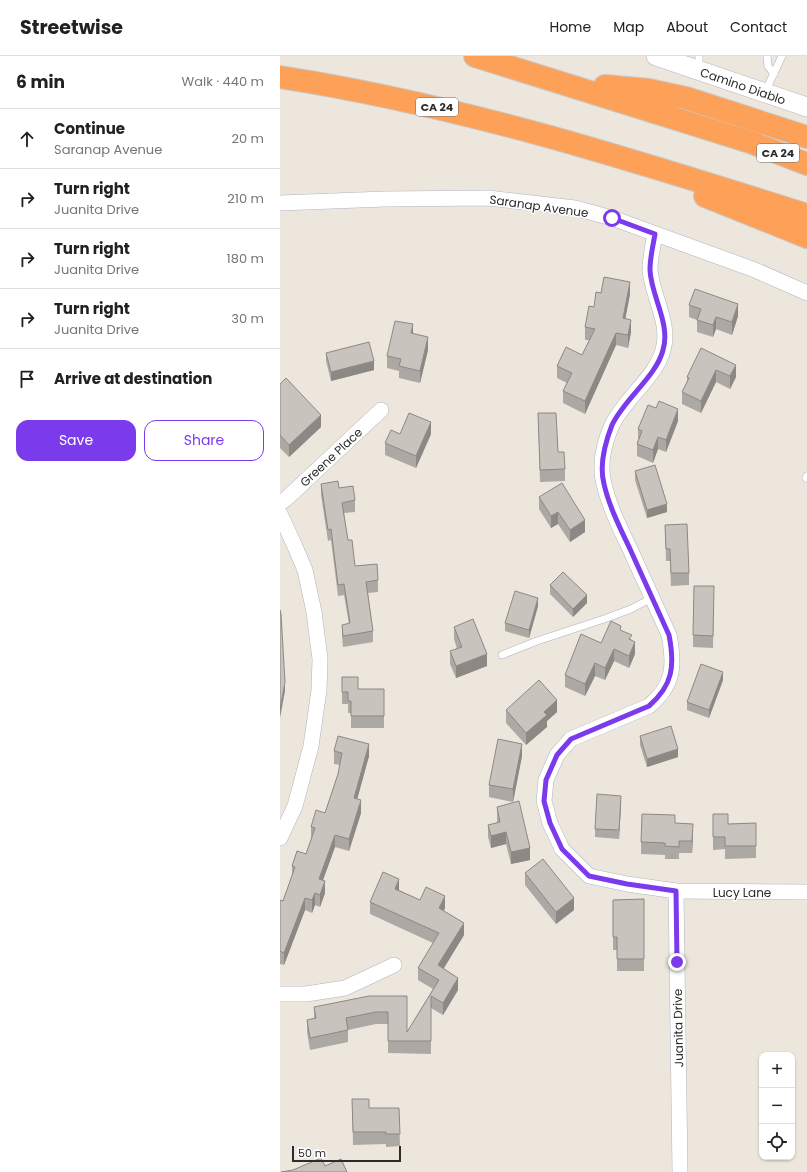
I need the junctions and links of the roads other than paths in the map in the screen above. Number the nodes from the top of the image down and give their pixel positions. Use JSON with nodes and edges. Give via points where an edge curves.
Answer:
{"nodes":[{"id":1,"x":475,"y":56,"type":"edge"},
{"id":2,"x":767,"y":56,"type":"edge"},
{"id":3,"x":782,"y":56,"type":"edge"},
{"id":4,"x":661,"y":57,"type":"edge"},
{"id":5,"x":699,"y":63,"type":"edge"},
{"id":6,"x":774,"y":74,"type":"junction"},
{"id":7,"x":280,"y":77,"type":"edge"},
{"id":8,"x":560,"y":82,"type":"junction"},
{"id":9,"x":764,"y":94,"type":"junction"},
{"id":10,"x":807,"y":107,"type":"edge"},
{"id":11,"x":807,"y":137,"type":"edge"},
{"id":12,"x":750,"y":142,"type":"junction"},
{"id":13,"x":591,"y":148,"type":"junction"},
{"id":14,"x":807,"y":151,"type":"edge"},
{"id":15,"x":807,"y":164,"type":"edge"},
{"id":16,"x":280,"y":203,"type":"edge"},
{"id":17,"x":807,"y":215,"type":"edge"},
{"id":18,"x":655,"y":234,"type":"junction"},
{"id":19,"x":807,"y":237,"type":"edge"},
{"id":20,"x":807,"y":294,"type":"edge"},
{"id":21,"x":381,"y":410,"type":"dead end"},
{"id":22,"x":280,"y":503,"type":"edge"},
{"id":23,"x":280,"y":514,"type":"edge"},
{"id":24,"x":652,"y":598,"type":"junction"},
{"id":25,"x":502,"y":655,"type":"dead end"},
{"id":26,"x":280,"y":838,"type":"edge"},
{"id":27,"x":676,"y":891,"type":"junction"},
{"id":28,"x":807,"y":892,"type":"edge"},
{"id":29,"x":394,"y":965,"type":"dead end"},
{"id":30,"x":280,"y":994,"type":"edge"},
{"id":31,"x":680,"y":1172,"type":"edge"}],
"edges":[{"from":1,"to":8,"type":"highway","number":"CA 24"},
{"from":2,"to":6,"type":"lane","via":[[768,66]]},
{"from":3,"to":6,"type":"lane"},
{"from":4,"to":5,"type":"street","name":"Camino Diablo"},
{"from":5,"to":9,"type":"street","name":"Camino Diablo"},
{"from":6,"to":9,"type":"lane"},
{"from":7,"to":13,"type":"highway","number":"CA 24","via":[[401,99]]},
{"from":8,"to":11,"type":"highway","via":[[649,90],[686,98]]},
{"from":8,"to":12,"type":"highway","number":"CA 24"},
{"from":9,"to":10,"type":"street","name":"Camino Diablo"},
{"from":12,"to":14,"type":"highway"},
{"from":12,"to":15,"type":"highway","number":"CA 24"},
{"from":13,"to":17,"type":"highway"},
{"from":13,"to":19,"type":"highway","number":"CA 24"},
{"from":16,"to":18,"type":"street","name":"Saranap Avenue","via":[[488,198],[575,208]]},
{"from":18,"to":20,"type":"street","name":"Saranap Avenue","via":[[755,270]]},
{"from":18,"to":24,"type":"street","via":[[650,271],[665,337],[664,349],[659,362],[618,413],[607,440],[602,466],[609,499]]},
{"from":21,"to":22,"type":"street","name":"Greene Place"},
{"from":23,"to":26,"type":"street","via":[[305,570],[320,659],[312,746],[295,806]]},
{"from":24,"to":25,"type":"lane","via":[[604,620]]},
{"from":24,"to":27,"type":"street","via":[[669,635],[672,652],[671,674],[667,686],[649,706],[571,739],[557,755],[546,780],[544,801],[550,823],[562,849],[589,876]]},
{"from":27,"to":28,"type":"street","name":"Lucy Lane"},
{"from":27,"to":31,"type":"street","name":"Juanita Drive"},
{"from":29,"to":30,"type":"street","via":[[345,988],[306,994]]}]}
